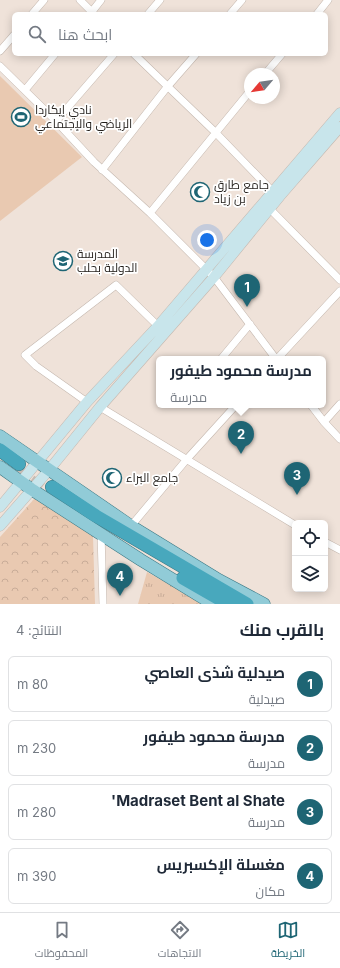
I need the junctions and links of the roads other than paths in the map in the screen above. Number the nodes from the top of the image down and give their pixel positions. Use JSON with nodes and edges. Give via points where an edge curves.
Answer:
{"nodes":[{"id":1,"x":44,"y":0,"type":"edge"},
{"id":2,"x":80,"y":0,"type":"edge"},
{"id":3,"x":101,"y":0,"type":"edge"},
{"id":4,"x":160,"y":0,"type":"edge"},
{"id":5,"x":242,"y":0,"type":"edge"},
{"id":6,"x":328,"y":0,"type":"edge"},
{"id":7,"x":34,"y":12,"type":"edge"},
{"id":8,"x":91,"y":12,"type":"edge"},
{"id":9,"x":93,"y":12,"type":"edge"},
{"id":10,"x":150,"y":12,"type":"edge"},
{"id":11,"x":232,"y":12,"type":"edge"},
{"id":12,"x":319,"y":12,"type":"edge"},
{"id":13,"x":12,"y":37,"type":"edge"},
{"id":14,"x":0,"y":51,"type":"edge"},
{"id":15,"x":53,"y":56,"type":"edge"},
{"id":16,"x":112,"y":56,"type":"edge"},
{"id":17,"x":136,"y":56,"type":"edge"},
{"id":18,"x":194,"y":56,"type":"edge"},
{"id":19,"x":280,"y":56,"type":"edge"},
{"id":20,"x":0,"y":66,"type":"edge"},
{"id":21,"x":270,"y":68,"type":"edge"},
{"id":22,"x":168,"y":86,"type":"junction"},
{"id":23,"x":24,"y":90,"type":"junction"},
{"id":24,"x":244,"y":98,"type":"edge"},
{"id":25,"x":340,"y":113,"type":"edge"},
{"id":26,"x":56,"y":121,"type":"junction"},
{"id":27,"x":340,"y":128,"type":"edge"},
{"id":28,"x":215,"y":132,"type":"junction"},
{"id":29,"x":102,"y":170,"type":"junction"},
{"id":30,"x":273,"y":192,"type":"junction"},
{"id":31,"x":270,"y":209,"type":"junction"},
{"id":32,"x":150,"y":213,"type":"junction"},
{"id":33,"x":210,"y":273,"type":"junction"},
{"id":34,"x":340,"y":280,"type":"edge"},
{"id":35,"x":340,"y":291,"type":"edge"},
{"id":36,"x":250,"y":324,"type":"junction"},
{"id":37,"x":158,"y":326,"type":"junction"},
{"id":38,"x":223,"y":356,"type":"edge"},
{"id":39,"x":275,"y":356,"type":"edge"},
{"id":40,"x":280,"y":356,"type":"edge"},
{"id":41,"x":87,"y":402,"type":"junction"},
{"id":42,"x":340,"y":404,"type":"edge"},
{"id":43,"x":100,"y":407,"type":"junction"},
{"id":44,"x":233,"y":408,"type":"edge"},
{"id":45,"x":313,"y":408,"type":"edge"},
{"id":46,"x":324,"y":422,"type":"junction"},
{"id":47,"x":0,"y":436,"type":"edge"},
{"id":48,"x":340,"y":439,"type":"edge"},
{"id":49,"x":0,"y":450,"type":"edge"},
{"id":50,"x":187,"y":459,"type":"junction"},
{"id":51,"x":0,"y":460,"type":"edge"},
{"id":52,"x":38,"y":462,"type":"junction"},
{"id":53,"x":0,"y":467,"type":"edge"},
{"id":54,"x":49,"y":470,"type":"junction"},
{"id":55,"x":21,"y":482,"type":"junction"},
{"id":56,"x":31,"y":489,"type":"junction"},
{"id":57,"x":51,"y":490,"type":"tunnel mouth"},
{"id":58,"x":0,"y":507,"type":"edge"},
{"id":59,"x":292,"y":523,"type":"edge"},
{"id":60,"x":0,"y":526,"type":"edge"},
{"id":61,"x":131,"y":526,"type":"junction"},
{"id":62,"x":101,"y":533,"type":"junction"},
{"id":63,"x":328,"y":544,"type":"edge"},
{"id":64,"x":340,"y":550,"type":"edge"},
{"id":65,"x":213,"y":593,"type":"edge"},
{"id":66,"x":103,"y":604,"type":"edge"},
{"id":67,"x":228,"y":604,"type":"edge"},
{"id":68,"x":247,"y":604,"type":"edge"},
{"id":69,"x":264,"y":604,"type":"edge"}],
"edges":[{"from":1,"to":7,"type":"street"},
{"from":2,"to":8,"type":"street"},
{"from":3,"to":9,"type":"street"},
{"from":4,"to":10,"type":"street"},
{"from":5,"to":11,"type":"street"},
{"from":6,"to":12,"type":"street"},
{"from":13,"to":14,"type":"street"},
{"from":15,"to":23,"type":"street"},
{"from":16,"to":26,"type":"street"},
{"from":17,"to":22,"type":"street"},
{"from":18,"to":22,"type":"street"},
{"from":19,"to":21,"type":"street"},
{"from":20,"to":23,"type":"street"},
{"from":22,"to":28,"type":"street"},
{"from":22,"to":29,"type":"street"},
{"from":23,"to":26,"type":"street"},
{"from":24,"to":28,"type":"street"},
{"from":25,"to":30,"type":"street"},
{"from":26,"to":29,"type":"street"},
{"from":27,"to":31,"type":"street"},
{"from":28,"to":30,"type":"street"},
{"from":28,"to":32,"type":"street"},
{"from":29,"to":32,"type":"street"},
{"from":30,"to":33,"type":"street"},
{"from":31,"to":33,"type":"street"},
{"from":31,"to":34,"type":"street"},
{"from":32,"to":33,"type":"street"},
{"from":33,"to":36,"type":"street"},
{"from":33,"to":37,"type":"street"},
{"from":33,"to":43,"type":"street"},
{"from":35,"to":40,"type":"street"},
{"from":36,"to":38,"type":"street"},
{"from":36,"to":39,"type":"street"},
{"from":37,"to":41,"type":"street"},
{"from":37,"to":41,"type":"street","via":[[116,285],[25,355],[36,366]]},
{"from":41,"to":52,"type":"street"},
{"from":42,"to":46,"type":"street"},
{"from":43,"to":50,"type":"street"},
{"from":43,"to":54,"type":"street"},
{"from":44,"to":50,"type":"street"},
{"from":45,"to":46,"type":"street"},
{"from":46,"to":48,"type":"street"},
{"from":47,"to":52,"type":"main road"},
{"from":49,"to":51,"type":"highway","via":[[16,466]]},
{"from":50,"to":59,"type":"street"},
{"from":50,"to":61,"type":"street"},
{"from":52,"to":54,"type":"main road"},
{"from":52,"to":55,"type":"street"},
{"from":53,"to":55,"type":"main road"},
{"from":54,"to":56,"type":"street"},
{"from":54,"to":61,"type":"main road"},
{"from":55,"to":56,"type":"main road"},
{"from":55,"to":58,"type":"street"},
{"from":56,"to":60,"type":"street"},
{"from":56,"to":62,"type":"main road"},
{"from":57,"to":65,"type":"highway","via":[[96,516]]},
{"from":61,"to":65,"type":"main road"},
{"from":62,"to":65,"type":"main road"},
{"from":62,"to":66,"type":"street"},
{"from":63,"to":64,"type":"street"},
{"from":65,"to":67,"type":"highway"},
{"from":65,"to":68,"type":"highway"},
{"from":65,"to":69,"type":"main road"}]}
